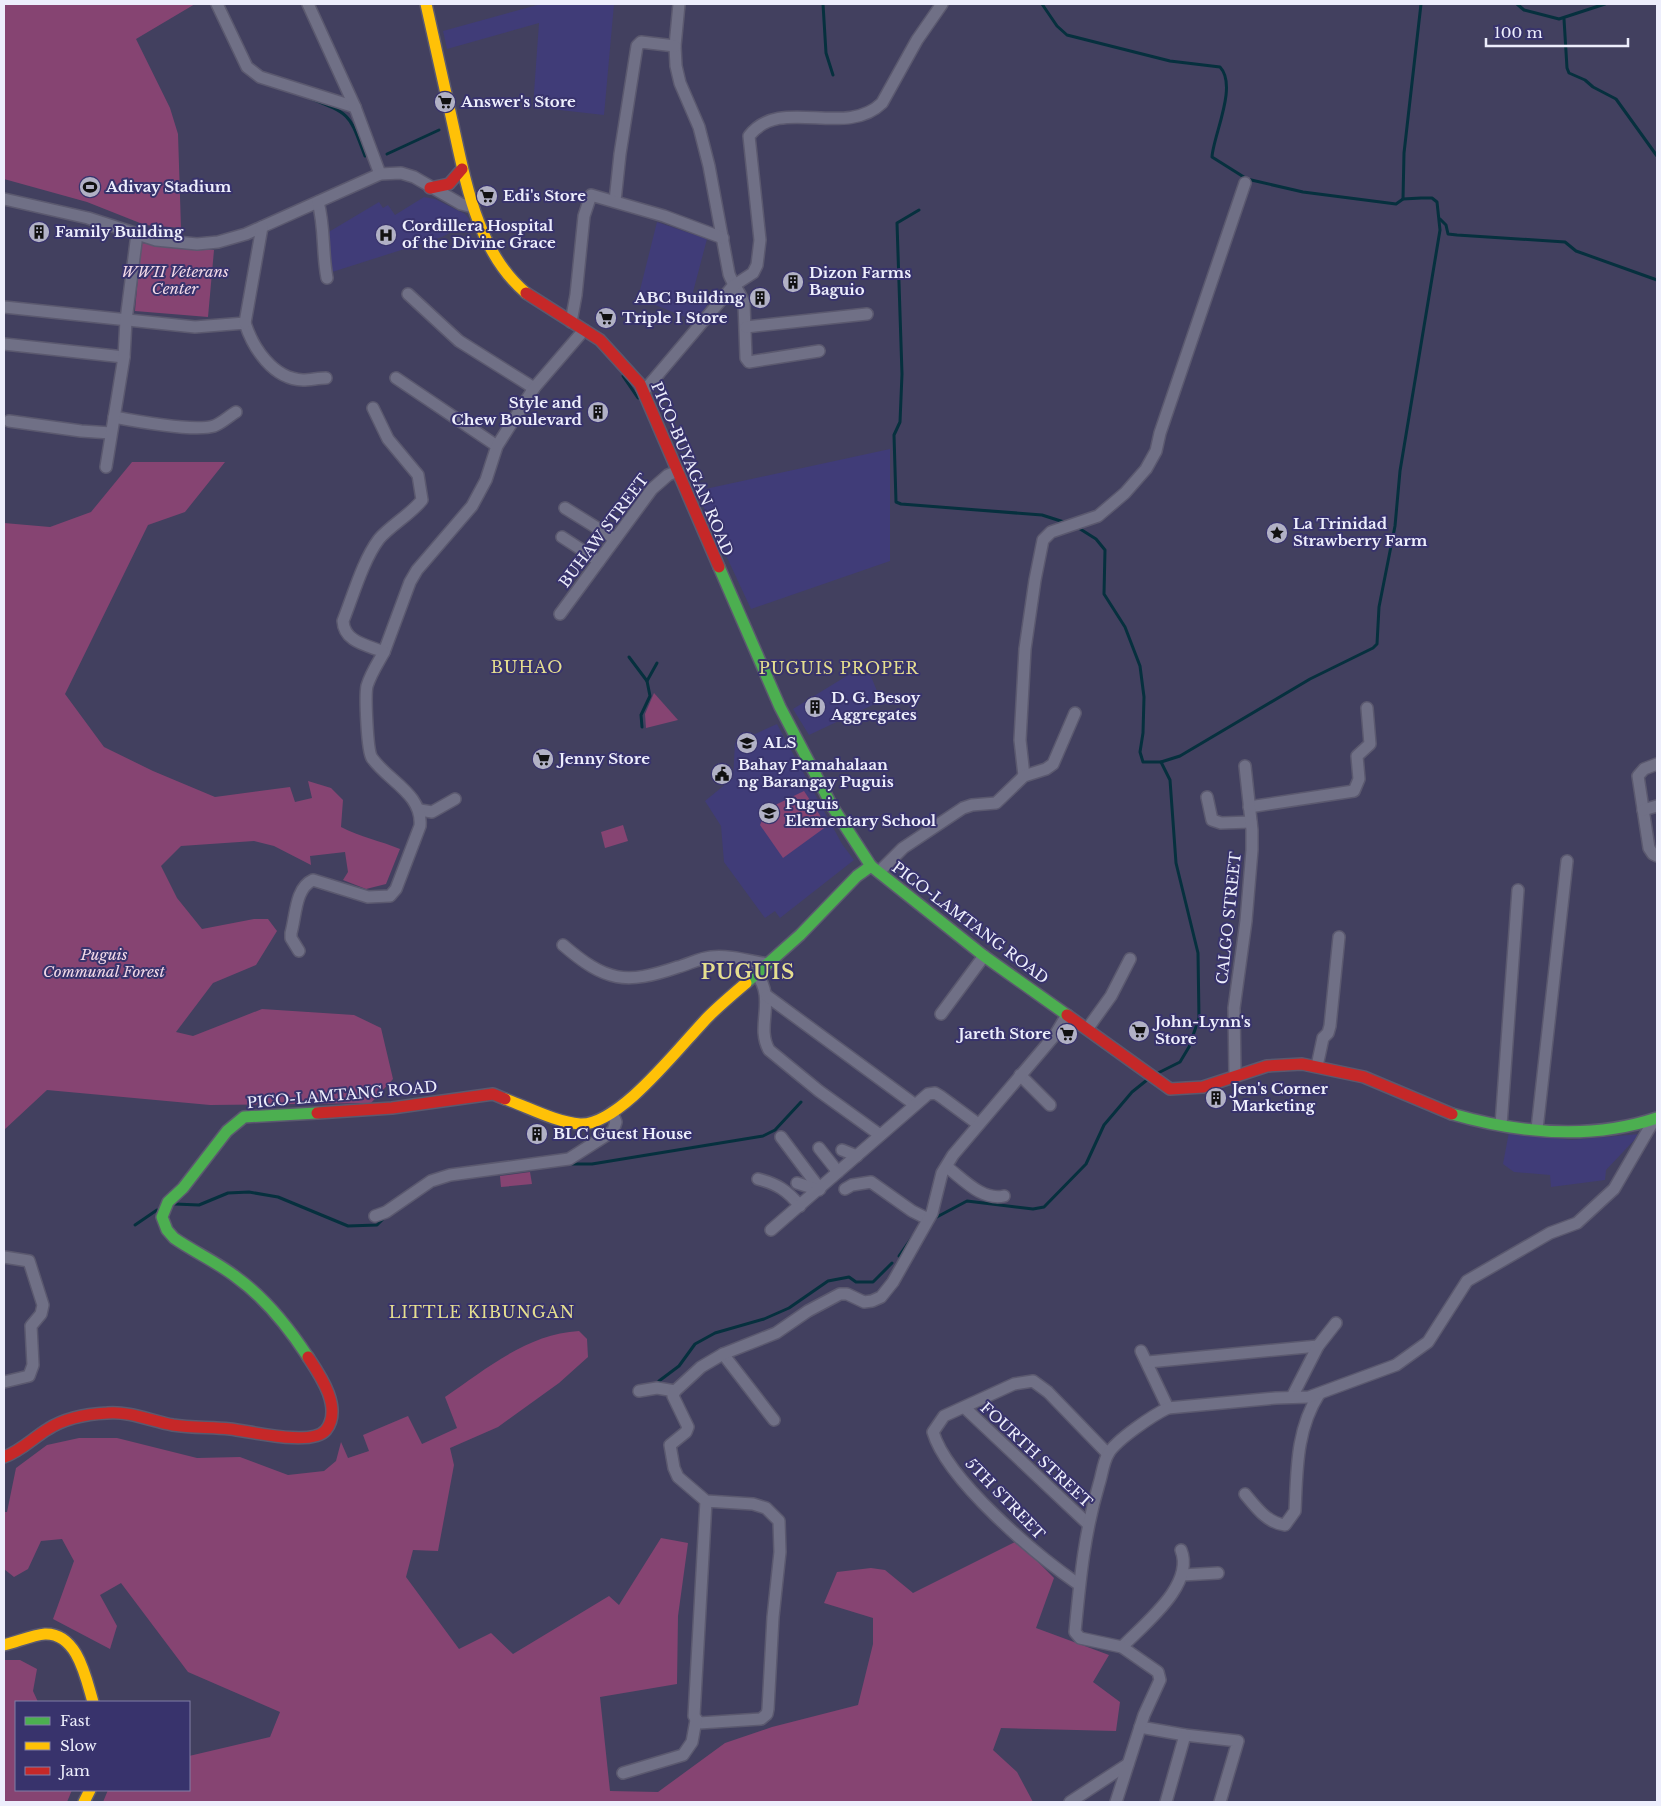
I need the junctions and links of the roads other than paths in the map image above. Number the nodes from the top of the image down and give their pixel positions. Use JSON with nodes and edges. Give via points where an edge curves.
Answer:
{"nodes":[{"id":1,"x":217,"y":4,"type":"edge"},
{"id":2,"x":308,"y":4,"type":"edge"},
{"id":3,"x":426,"y":4,"type":"edge"},
{"id":4,"x":679,"y":4,"type":"edge"},
{"id":5,"x":942,"y":4,"type":"edge"},
{"id":6,"x":675,"y":46,"type":"junction"},
{"id":7,"x":355,"y":106,"type":"junction"},
{"id":8,"x":462,"y":169,"type":"junction"},
{"id":9,"x":380,"y":174,"type":"junction"},
{"id":10,"x":1245,"y":183,"type":"dead end"},
{"id":11,"x":430,"y":188,"type":"junction"},
{"id":12,"x":4,"y":199,"type":"edge"},
{"id":13,"x":615,"y":200,"type":"junction"},
{"id":14,"x":318,"y":202,"type":"junction"},
{"id":15,"x":472,"y":207,"type":"junction"},
{"id":16,"x":262,"y":227,"type":"junction"},
{"id":17,"x":137,"y":234,"type":"junction"},
{"id":18,"x":723,"y":238,"type":"junction"},
{"id":19,"x":327,"y":278,"type":"dead end"},
{"id":20,"x":733,"y":286,"type":"junction"},
{"id":21,"x":408,"y":294,"type":"dead end"},
{"id":22,"x":4,"y":308,"type":"edge"},
{"id":23,"x":866,"y":314,"type":"dead end"},
{"id":24,"x":126,"y":320,"type":"junction"},
{"id":25,"x":571,"y":322,"type":"junction"},
{"id":26,"x":245,"y":323,"type":"junction"},
{"id":27,"x":746,"y":327,"type":"junction"},
{"id":28,"x":584,"y":330,"type":"junction"},
{"id":29,"x":4,"y":344,"type":"edge"},
{"id":30,"x":818,"y":351,"type":"dead end"},
{"id":31,"x":124,"y":357,"type":"junction"},
{"id":32,"x":326,"y":378,"type":"dead end"},
{"id":33,"x":396,"y":378,"type":"dead end"},
{"id":34,"x":534,"y":388,"type":"junction"},
{"id":35,"x":644,"y":391,"type":"junction"},
{"id":36,"x":373,"y":408,"type":"dead end"},
{"id":37,"x":236,"y":412,"type":"dead end"},
{"id":38,"x":114,"y":417,"type":"junction"},
{"id":39,"x":9,"y":421,"type":"dead end"},
{"id":40,"x":111,"y":432,"type":"junction"},
{"id":41,"x":496,"y":446,"type":"junction"},
{"id":42,"x":106,"y":467,"type":"dead end"},
{"id":43,"x":673,"y":473,"type":"junction"},
{"id":44,"x":565,"y":508,"type":"dead end"},
{"id":45,"x":562,"y":537,"type":"dead end"},
{"id":46,"x":615,"y":539,"type":"junction"},
{"id":47,"x":599,"y":561,"type":"junction"},
{"id":48,"x":560,"y":614,"type":"dead end"},
{"id":49,"x":384,"y":652,"type":"junction"},
{"id":50,"x":1367,"y":708,"type":"dead end"},
{"id":51,"x":1075,"y":713,"type":"dead end"},
{"id":52,"x":1657,"y":764,"type":"edge"},
{"id":53,"x":1245,"y":766,"type":"dead end"},
{"id":54,"x":1024,"y":776,"type":"junction"},
{"id":55,"x":1208,"y":797,"type":"dead end"},
{"id":56,"x":455,"y":799,"type":"dead end"},
{"id":57,"x":1657,"y":806,"type":"edge"},
{"id":58,"x":1249,"y":807,"type":"junction"},
{"id":59,"x":420,"y":810,"type":"junction"},
{"id":60,"x":1643,"y":810,"type":"junction"},
{"id":61,"x":1251,"y":822,"type":"junction"},
{"id":62,"x":1657,"y":856,"type":"edge"},
{"id":63,"x":1567,"y":861,"type":"dead end"},
{"id":64,"x":875,"y":869,"type":"junction"},
{"id":65,"x":1518,"y":890,"type":"dead end"},
{"id":66,"x":1339,"y":937,"type":"dead end"},
{"id":67,"x":563,"y":946,"type":"dead end"},
{"id":68,"x":299,"y":951,"type":"dead end"},
{"id":69,"x":984,"y":956,"type":"junction"},
{"id":70,"x":1130,"y":960,"type":"dead end"},
{"id":71,"x":768,"y":964,"type":"junction"},
{"id":72,"x":756,"y":973,"type":"junction"},
{"id":73,"x":767,"y":996,"type":"junction"},
{"id":74,"x":941,"y":1014,"type":"dead end"},
{"id":75,"x":1067,"y":1016,"type":"junction"},
{"id":76,"x":1088,"y":1028,"type":"junction"},
{"id":77,"x":1316,"y":1066,"type":"junction"},
{"id":78,"x":1235,"y":1074,"type":"junction"},
{"id":79,"x":1020,"y":1075,"type":"junction"},
{"id":80,"x":914,"y":1104,"type":"junction"},
{"id":81,"x":1050,"y":1105,"type":"dead end"},
{"id":82,"x":612,"y":1112,"type":"junction"},
{"id":83,"x":1656,"y":1119,"type":"edge"},
{"id":84,"x":978,"y":1124,"type":"junction"},
{"id":85,"x":1501,"y":1125,"type":"junction"},
{"id":86,"x":1537,"y":1129,"type":"junction"},
{"id":87,"x":880,"y":1135,"type":"junction"},
{"id":88,"x":781,"y":1137,"type":"dead end"},
{"id":89,"x":818,"y":1148,"type":"dead end"},
{"id":90,"x":842,"y":1150,"type":"dead end"},
{"id":91,"x":857,"y":1156,"type":"junction"},
{"id":92,"x":946,"y":1167,"type":"junction"},
{"id":93,"x":838,"y":1172,"type":"junction"},
{"id":94,"x":758,"y":1179,"type":"dead end"},
{"id":95,"x":797,"y":1183,"type":"dead end"},
{"id":96,"x":820,"y":1189,"type":"junction"},
{"id":97,"x":846,"y":1189,"type":"dead end"},
{"id":98,"x":1004,"y":1196,"type":"dead end"},
{"id":99,"x":800,"y":1206,"type":"junction"},
{"id":100,"x":375,"y":1216,"type":"dead end"},
{"id":101,"x":928,"y":1219,"type":"junction"},
{"id":102,"x":771,"y":1230,"type":"dead end"},
{"id":103,"x":4,"y":1257,"type":"edge"},
{"id":104,"x":1336,"y":1323,"type":"dead end"},
{"id":105,"x":1318,"y":1346,"type":"junction"},
{"id":106,"x":1141,"y":1351,"type":"dead end"},
{"id":107,"x":723,"y":1354,"type":"junction"},
{"id":108,"x":1148,"y":1362,"type":"junction"},
{"id":109,"x":4,"y":1382,"type":"edge"},
{"id":110,"x":639,"y":1391,"type":"dead end"},
{"id":111,"x":675,"y":1391,"type":"junction"},
{"id":112,"x":1319,"y":1394,"type":"junction"},
{"id":113,"x":1292,"y":1397,"type":"junction"},
{"id":114,"x":965,"y":1408,"type":"junction"},
{"id":115,"x":1168,"y":1408,"type":"junction"},
{"id":116,"x":774,"y":1420,"type":"dead end"},
{"id":117,"x":1108,"y":1454,"type":"junction"},
{"id":118,"x":4,"y":1457,"type":"edge"},
{"id":119,"x":1245,"y":1494,"type":"dead end"},
{"id":120,"x":706,"y":1501,"type":"junction"},
{"id":121,"x":1087,"y":1523,"type":"junction"},
{"id":122,"x":1181,"y":1550,"type":"dead end"},
{"id":123,"x":1218,"y":1573,"type":"dead end"},
{"id":124,"x":1182,"y":1575,"type":"junction"},
{"id":125,"x":1078,"y":1584,"type":"junction"},
{"id":126,"x":4,"y":1645,"type":"edge"},
{"id":127,"x":1122,"y":1647,"type":"junction"},
{"id":128,"x":93,"y":1701,"type":"edge"},
{"id":129,"x":696,"y":1720,"type":"junction"},
{"id":130,"x":1140,"y":1727,"type":"junction"},
{"id":131,"x":1185,"y":1735,"type":"junction"},
{"id":132,"x":1128,"y":1764,"type":"junction"},
{"id":133,"x":623,"y":1774,"type":"dead end"},
{"id":134,"x":1070,"y":1802,"type":"edge"},
{"id":135,"x":1116,"y":1802,"type":"edge"},
{"id":136,"x":1166,"y":1802,"type":"edge"},
{"id":137,"x":1220,"y":1802,"type":"edge"}],
"edges":[{"from":1,"to":7,"type":"street","via":[[247,68],[260,77]]},
{"from":2,"to":7,"type":"street"},
{"from":3,"to":8,"type":"main road","name":"PICO-BUYAGAN ROAD"},
{"from":4,"to":6,"type":"street"},
{"from":5,"to":20,"type":"street","via":[[930,18],[890,89],[874,110],[858,118],[770,119],[756,127],[750,136],[759,257],[753,273]]},
{"from":6,"to":13,"type":"street","via":[[641,42],[637,46]]},
{"from":6,"to":18,"type":"street","via":[[680,83],[698,127]]},
{"from":7,"to":9,"type":"street"},
{"from":8,"to":11,"type":"main road","via":[[449,184]]},
{"from":8,"to":15,"type":"main road","name":"PICO-BUYAGAN ROAD"},
{"from":9,"to":11,"type":"street","via":[[414,177]]},
{"from":9,"to":14,"type":"street"},
{"from":10,"to":54,"type":"street","via":[[1156,450],[1146,469],[1105,512],[1051,532],[1043,540],[1025,649],[1020,740]]},
{"from":11,"to":15,"type":"street"},
{"from":12,"to":17,"type":"street","via":[[88,218]]},
{"from":13,"to":18,"type":"street"},
{"from":13,"to":25,"type":"street","via":[[590,196],[584,216]]},
{"from":14,"to":16,"type":"street"},
{"from":14,"to":19,"type":"street"},
{"from":15,"to":25,"type":"main road","name":"PICO-BUYAGAN ROAD","via":[[482,232],[509,278],[534,300]]},
{"from":16,"to":17,"type":"street","via":[[218,242],[197,244],[156,240]]},
{"from":16,"to":26,"type":"street"},
{"from":17,"to":24,"type":"street"},
{"from":18,"to":20,"type":"street"},
{"from":20,"to":27,"type":"street","via":[[744,303]]},
{"from":20,"to":35,"type":"street"},
{"from":21,"to":34,"type":"street","via":[[459,341]]},
{"from":22,"to":24,"type":"street"},
{"from":23,"to":27,"type":"street"},
{"from":24,"to":26,"type":"street","via":[[195,327]]},
{"from":24,"to":31,"type":"street"},
{"from":25,"to":28,"type":"main road","name":"PICO-BUYAGAN ROAD"},
{"from":26,"to":32,"type":"street","via":[[257,350],[277,370],[301,380]]},
{"from":27,"to":30,"type":"street","via":[[746,358],[749,362]]},
{"from":28,"to":34,"type":"street"},
{"from":28,"to":35,"type":"main road","name":"PICO-BUYAGAN ROAD","via":[[606,346]]},
{"from":29,"to":31,"type":"street"},
{"from":31,"to":38,"type":"street"},
{"from":33,"to":41,"type":"street"},
{"from":34,"to":41,"type":"street"},
{"from":35,"to":43,"type":"main road","name":"PICO-BUYAGAN ROAD"},
{"from":36,"to":49,"type":"street","via":[[388,438],[418,475],[422,490],[422,500],[384,534],[372,550],[343,621],[350,639]]},
{"from":37,"to":38,"type":"street","via":[[213,426],[201,427]]},
{"from":38,"to":40,"type":"street"},
{"from":39,"to":40,"type":"street"},
{"from":40,"to":42,"type":"street"},
{"from":41,"to":49,"type":"street","via":[[486,480],[472,506],[432,551],[410,582]]},
{"from":43,"to":46,"type":"street","name":"BUHAW STREET","via":[[652,489]]},
{"from":43,"to":64,"type":"main road","name":"PICO-BUYAGAN ROAD","via":[[780,708],[832,806]]},
{"from":44,"to":46,"type":"street"},
{"from":45,"to":47,"type":"street"},
{"from":46,"to":47,"type":"street","name":"BUHAW STREET"},
{"from":47,"to":48,"type":"street","name":"BUHAW STREET"},
{"from":49,"to":59,"type":"street","via":[[366,688],[369,752]]},
{"from":50,"to":58,"type":"street","via":[[1370,744],[1357,756],[1359,779],[1354,791]]},
{"from":51,"to":54,"type":"street","via":[[1053,764]]},
{"from":52,"to":60,"type":"street","via":[[1639,774]]},
{"from":53,"to":58,"type":"street","name":"CALGO STREET"},
{"from":54,"to":64,"type":"street","via":[[997,803],[963,808]]},
{"from":55,"to":61,"type":"street","via":[[1212,820],[1221,823]]},
{"from":56,"to":59,"type":"street","via":[[432,812]]},
{"from":57,"to":60,"type":"street"},
{"from":58,"to":61,"type":"street","name":"CALGO STREET"},
{"from":59,"to":68,"type":"street","via":[[420,826],[392,895],[376,898],[313,880],[308,882],[299,896],[291,933],[292,942]]},
{"from":60,"to":62,"type":"street","via":[[1649,848]]},
{"from":61,"to":78,"type":"street","name":"CALGO STREET","via":[[1249,898],[1234,1008]]},
{"from":63,"to":86,"type":"street"},
{"from":64,"to":69,"type":"main road","name":"PICO-LAMTANG ROAD"},
{"from":64,"to":71,"type":"main road","name":"PICO-LAMTANG ROAD","via":[[857,876]]},
{"from":65,"to":85,"type":"street"},
{"from":66,"to":77,"type":"street","via":[[1330,1026],[1323,1038]]},
{"from":67,"to":71,"type":"street","via":[[592,968],[618,978],[649,976],[712,957]]},
{"from":69,"to":74,"type":"street"},
{"from":69,"to":75,"type":"main road","name":"PICO-LAMTANG ROAD"},
{"from":70,"to":76,"type":"street"},
{"from":71,"to":72,"type":"main road","name":"PICO-LAMTANG ROAD"},
{"from":72,"to":73,"type":"street","via":[[764,983]]},
{"from":72,"to":82,"type":"main road","name":"PICO-LAMTANG ROAD","via":[[709,1016],[631,1098]]},
{"from":73,"to":80,"type":"street"},
{"from":73,"to":87,"type":"street","via":[[767,1047],[810,1084]]},
{"from":75,"to":76,"type":"main road","name":"PICO-LAMTANG ROAD"},
{"from":75,"to":79,"type":"street"},
{"from":76,"to":78,"type":"main road","name":"PICO-LAMTANG ROAD","via":[[1170,1089],[1188,1091],[1202,1088]]},
{"from":77,"to":78,"type":"main road","name":"PICO-LAMTANG ROAD","via":[[1298,1063],[1248,1069]]},
{"from":77,"to":85,"type":"main road","name":"PICO-LAMTANG ROAD","via":[[1370,1079],[1444,1112]]},
{"from":79,"to":81,"type":"street"},
{"from":79,"to":84,"type":"street"},
{"from":80,"to":84,"type":"street","via":[[935,1093]]},
{"from":80,"to":87,"type":"street"},
{"from":82,"to":100,"type":"street","via":[[616,1122],[613,1130],[569,1159],[450,1175],[431,1181]]},
{"from":82,"to":118,"type":"main road","name":"PICO-LAMTANG ROAD","via":[[599,1120],[581,1124],[493,1094],[392,1108],[244,1117],[233,1125],[165,1207],[164,1224],[182,1244],[237,1277],[286,1328],[321,1377],[332,1412],[327,1429],[311,1437],[280,1436],[180,1426],[121,1412],[60,1423]]},
{"from":83,"to":86,"type":"main road","name":"PICO-LAMTANG ROAD","via":[[1596,1130]]},
{"from":83,"to":112,"type":"street","via":[[1614,1189],[1577,1223],[1534,1241],[1467,1281],[1428,1342],[1396,1365]]},
{"from":84,"to":92,"type":"street"},
{"from":85,"to":86,"type":"main road","name":"PICO-LAMTANG ROAD"},
{"from":87,"to":91,"type":"street"},
{"from":88,"to":96,"type":"street"},
{"from":89,"to":93,"type":"street"},
{"from":90,"to":91,"type":"street"},
{"from":91,"to":93,"type":"street"},
{"from":92,"to":98,"type":"street","via":[[983,1194],[993,1198]]},
{"from":92,"to":101,"type":"street"},
{"from":93,"to":96,"type":"street"},
{"from":94,"to":99,"type":"street","via":[[783,1188]]},
{"from":95,"to":96,"type":"street"},
{"from":96,"to":99,"type":"street"},
{"from":97,"to":101,"type":"street","via":[[871,1182]]},
{"from":99,"to":102,"type":"street"},
{"from":101,"to":107,"type":"street","via":[[893,1282],[881,1297],[864,1302],[840,1294],[776,1333]]},
{"from":103,"to":109,"type":"street","via":[[29,1261],[43,1305],[41,1314],[31,1326],[33,1365],[29,1376]]},
{"from":104,"to":105,"type":"street"},
{"from":105,"to":108,"type":"street"},
{"from":105,"to":113,"type":"street"},
{"from":106,"to":108,"type":"street"},
{"from":107,"to":111,"type":"street","via":[[701,1367]]},
{"from":107,"to":116,"type":"street"},
{"from":108,"to":115,"type":"street"},
{"from":110,"to":111,"type":"street","via":[[657,1388]]},
{"from":111,"to":120,"type":"street","via":[[673,1396],[688,1427],[670,1445],[674,1468],[678,1477]]},
{"from":112,"to":113,"type":"street"},
{"from":112,"to":119,"type":"street","via":[[1308,1411],[1300,1438],[1295,1511],[1290,1521],[1285,1525],[1277,1524],[1257,1510]]},
{"from":113,"to":115,"type":"street"},
{"from":114,"to":117,"type":"street","name":"5TH STREET","via":[[1014,1384],[1033,1381],[1048,1392]]},
{"from":114,"to":121,"type":"street","name":"FOURTH STREET"},
{"from":114,"to":125,"type":"street","name":"5TH STREET","via":[[944,1416],[936,1423],[932,1432],[936,1444],[968,1487],[988,1507],[1050,1564]]},
{"from":115,"to":117,"type":"street","via":[[1155,1414]]},
{"from":117,"to":121,"type":"street"},
{"from":120,"to":129,"type":"street"},
{"from":120,"to":129,"type":"street","via":[[766,1508],[779,1520],[780,1552],[767,1714],[761,1718],[713,1723]]},
{"from":121,"to":125,"type":"street"},
{"from":122,"to":124,"type":"street"},
{"from":123,"to":124,"type":"street"},
{"from":124,"to":127,"type":"street","via":[[1171,1596]]},
{"from":125,"to":127,"type":"street","via":[[1075,1632],[1080,1638]]},
{"from":126,"to":128,"type":"main road","via":[[46,1634],[64,1639],[76,1654]]},
{"from":127,"to":130,"type":"street","via":[[1158,1672],[1160,1678]]},
{"from":129,"to":133,"type":"street","via":[[692,1742],[683,1755]]},
{"from":130,"to":131,"type":"street"},
{"from":130,"to":132,"type":"street"},
{"from":131,"to":136,"type":"street"},
{"from":131,"to":137,"type":"street","via":[[1238,1741]]},
{"from":132,"to":134,"type":"street"},
{"from":132,"to":135,"type":"street"}]}
